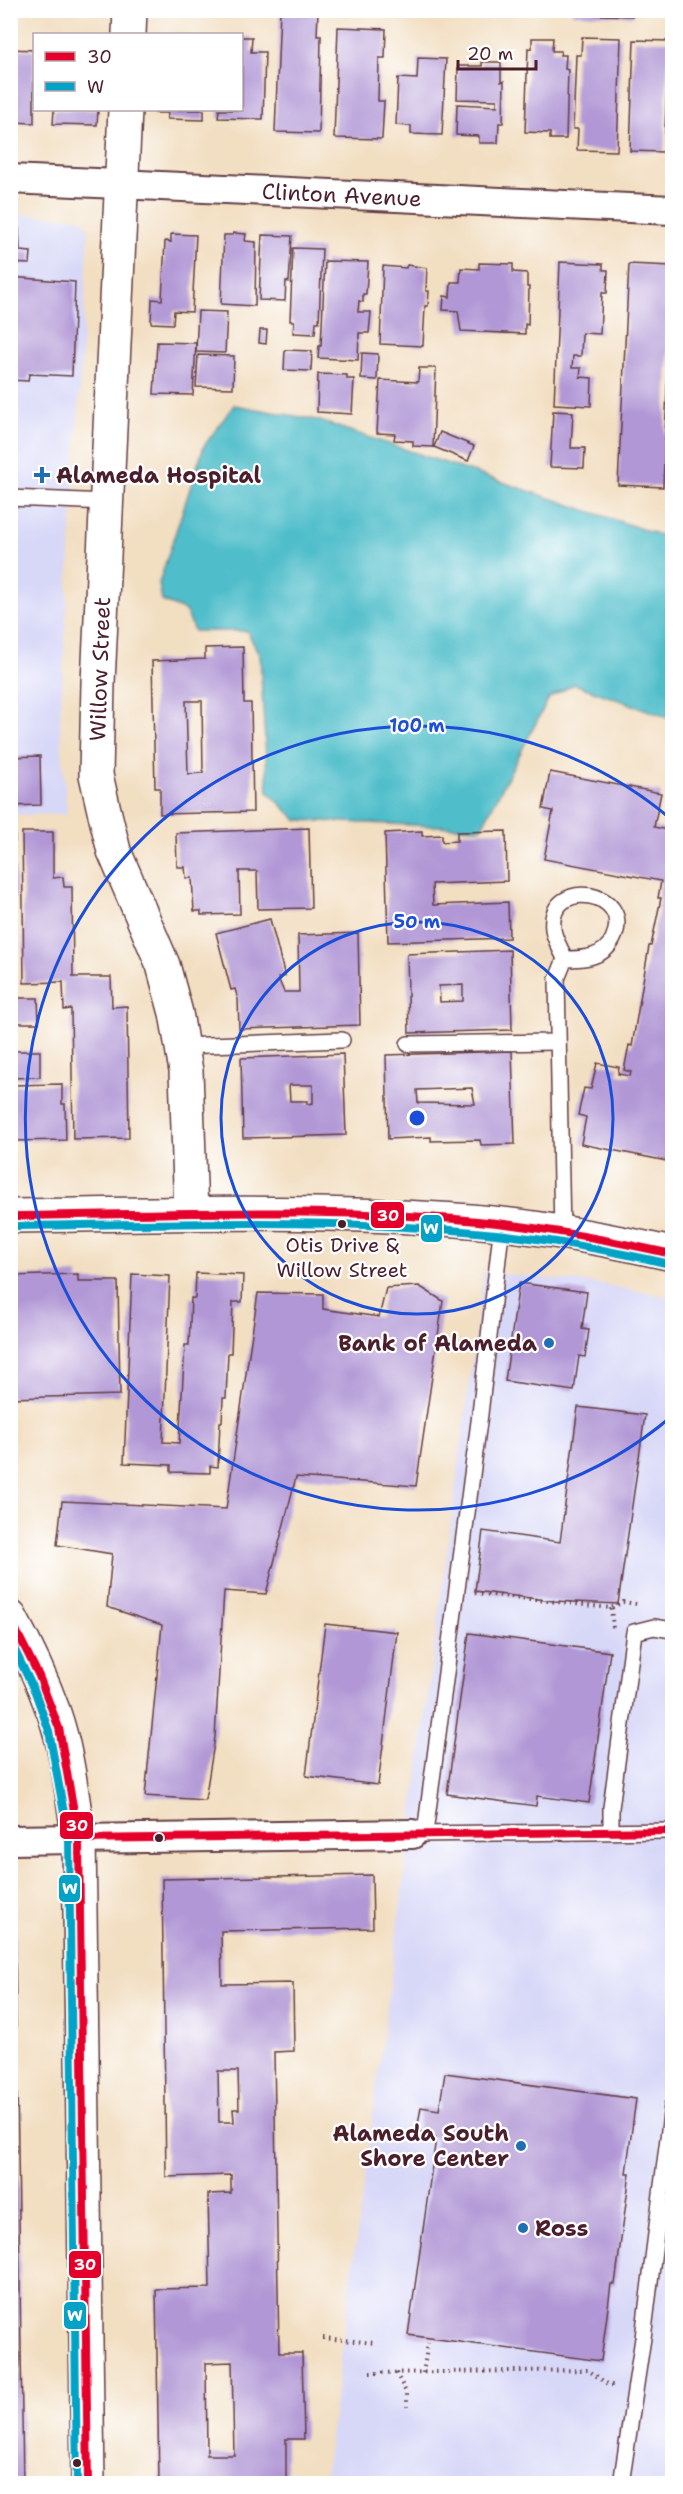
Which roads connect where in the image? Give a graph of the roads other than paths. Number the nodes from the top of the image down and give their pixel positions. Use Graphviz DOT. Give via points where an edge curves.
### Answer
graph roads {
  1 [pos="130,10"];
  2 [pos="129,33"];
  3 [pos="125,111"];
  4 [pos="10,179"];
  5 [pos="122,185"];
  6 [pos="672,210"];
  7 [pos="10,498"];
  8 [pos="107,502"];
  9 [pos="565,959"];
  10 [pos="342,1040"];
  11 [pos="558,1042"];
  12 [pos="408,1044"];
  13 [pos="181,1046"];
  14 [pos="191,1214"];
  15 [pos="10,1216"];
  16 [pos="502,1224"];
  17 [pos="562,1233"];
  18 [pos="672,1254"];
  19 [pos="10,1617"];
  20 [pos="672,1630"];
  21 [pos="610,1831"];
  22 [pos="672,1831"];
  23 [pos="418,1834"];
  24 [pos="79,1839"];
  25 [pos="10,1840"];
  26 [pos="672,2106"];
  27 [pos="87,2484"];
  28 [pos="621,2484"];
  1 -- 2 [label="street"];
  3 -- 5 [label="street, Willow Street"];
  4 -- 5 [label="street, Clinton Avenue"];
  5 -- 6 [label="street, Clinton Avenue"];
  5 -- 8 [label="street, Willow Street"];
  7 -- 8 [label="lane"];
  8 -- 13 [label="street, Willow Street" via="96,775 114,851 163,965"];
  9 -- 9 [label="lane" via="592,957 611,944 615,916 602,899 576,895 559,907 553,928"];
  9 -- 11 [label="lane" via="557,979"];
  10 -- 13 [label="lane"];
  11 -- 12 [label="lane"];
  11 -- 17 [label="lane"];
  13 -- 14 [label="street, Willow Street" via="186,1071"];
  14 -- 15 [label="street"];
  14 -- 16 [label="street" via="386,1216"];
  16 -- 17 [label="street"];
  16 -- 23 [label="lane" via="457,1592"];
  17 -- 18 [label="street"];
  19 -- 24 [label="street" via="32,1658 54,1715"];
  20 -- 21 [label="lane" via="654,1627 634,1632"];
  21 -- 22 [label="lane"];
  21 -- 23 [label="lane"];
  23 -- 24 [label="street"];
  24 -- 25 [label="street"];
  24 -- 27 [label="street"];
  26 -- 28 [label="lane"];
}
